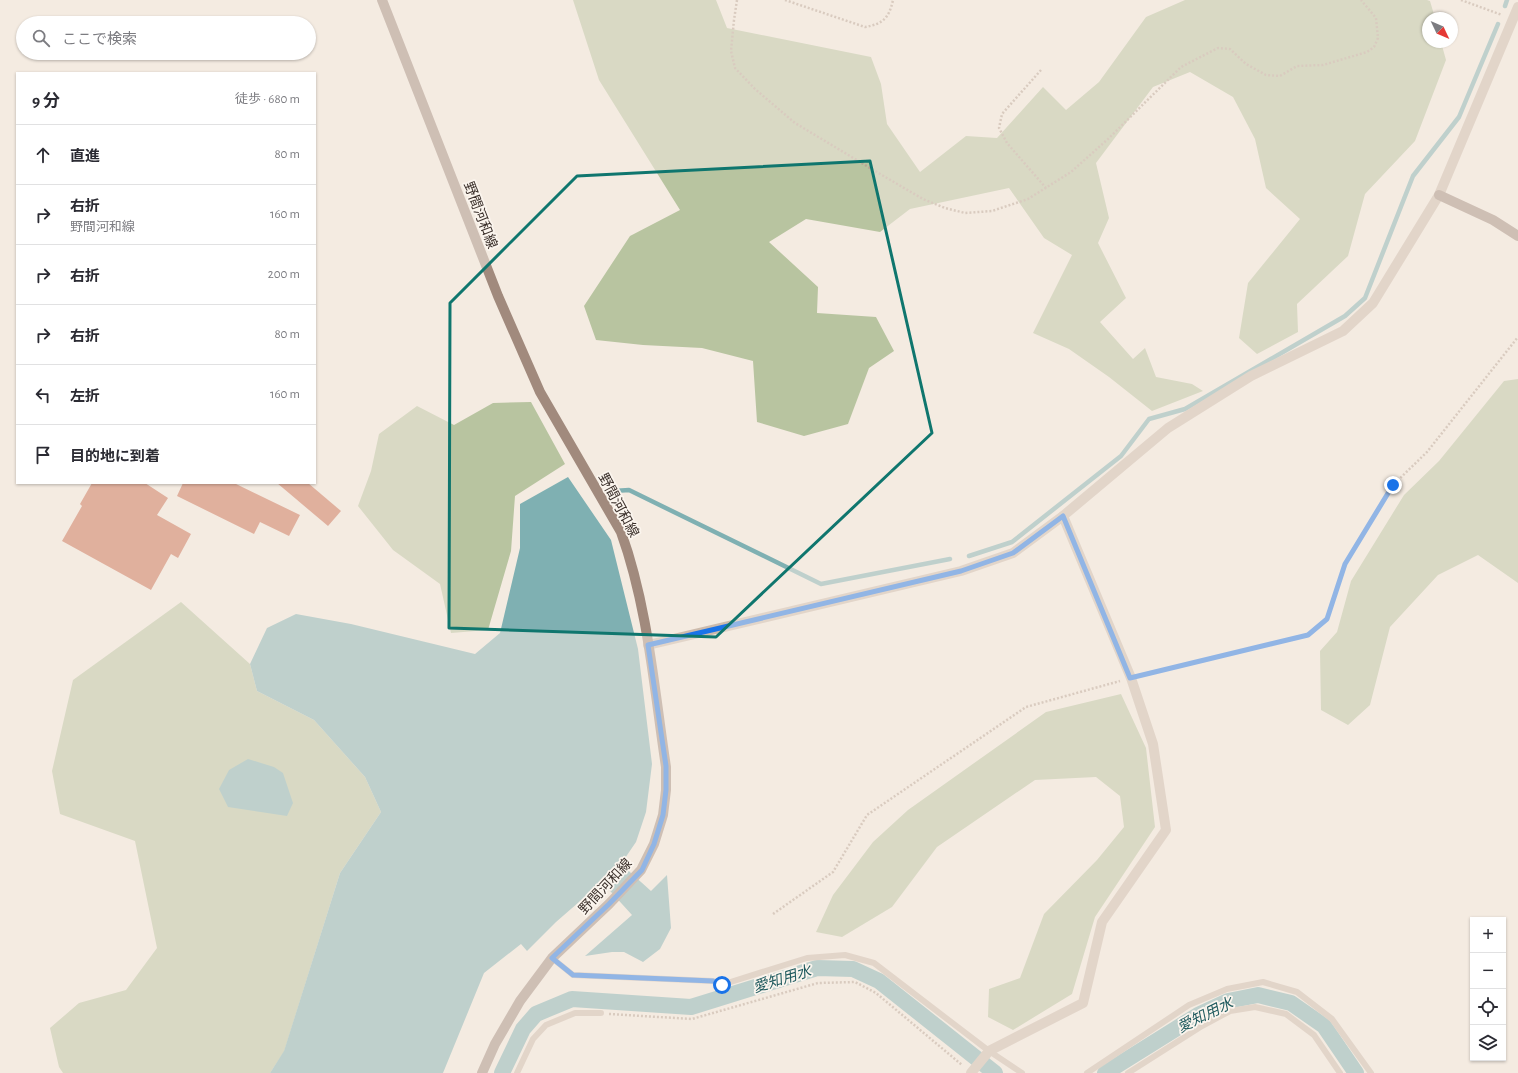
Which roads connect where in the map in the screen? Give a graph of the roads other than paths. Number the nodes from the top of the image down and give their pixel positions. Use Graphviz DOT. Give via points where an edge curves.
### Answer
graph roads {
  1 [pos="382,0"];
  2 [pos="1518,8"];
  3 [pos="1439,195"];
  4 [pos="1518,236"];
  5 [pos="1063,516"];
  6 [pos="648,645"];
  7 [pos="552,958"];
  8 [pos="601,1013"];
  9 [pos="989,1051"];
  10 [pos="482,1073"];
  11 [pos="517,1073"];
  12 [pos="972,1073"];
  13 [pos="1022,1073"];
  14 [pos="1087,1073"];
  15 [pos="1128,1073"];
  16 [pos="1340,1073"];
  17 [pos="1370,1073"];
  1 -- 6 [label="main road, 野間河和線" via="498,296 540,392 621,532 641,604"];
  2 -- 3 [label="street"];
  3 -- 4 [label="main road" via="1493,220"];
  3 -- 5 [label="street" via="1373,303 1343,331 1251,376 1168,428"];
  5 -- 6 [label="street" via="1013,553 961,571"];
  5 -- 9 [label="street" via="1130,678 1153,744 1166,830 1102,922 1083,1003"];
  6 -- 7 [label="main road, 野間河和線" via="666,766 663,815 642,870"];
  7 -- 9 [label="lane" via="573,975 713,981 722,985 807,958 845,955 874,963"];
  7 -- 10 [label="main road, 野間河和線" via="520,1001 495,1044"];
  8 -- 11 [label="lane" via="575,1013 546,1025 533,1039"];
  9 -- 12 [label="street"];
  9 -- 13 [label="lane"];
  14 -- 17 [label="lane" via="1190,1005 1227,989 1263,982 1297,992 1332,1019"];
  15 -- 16 [label="lane" via="1230,1011 1255,1007 1286,1014 1314,1035"];
}
